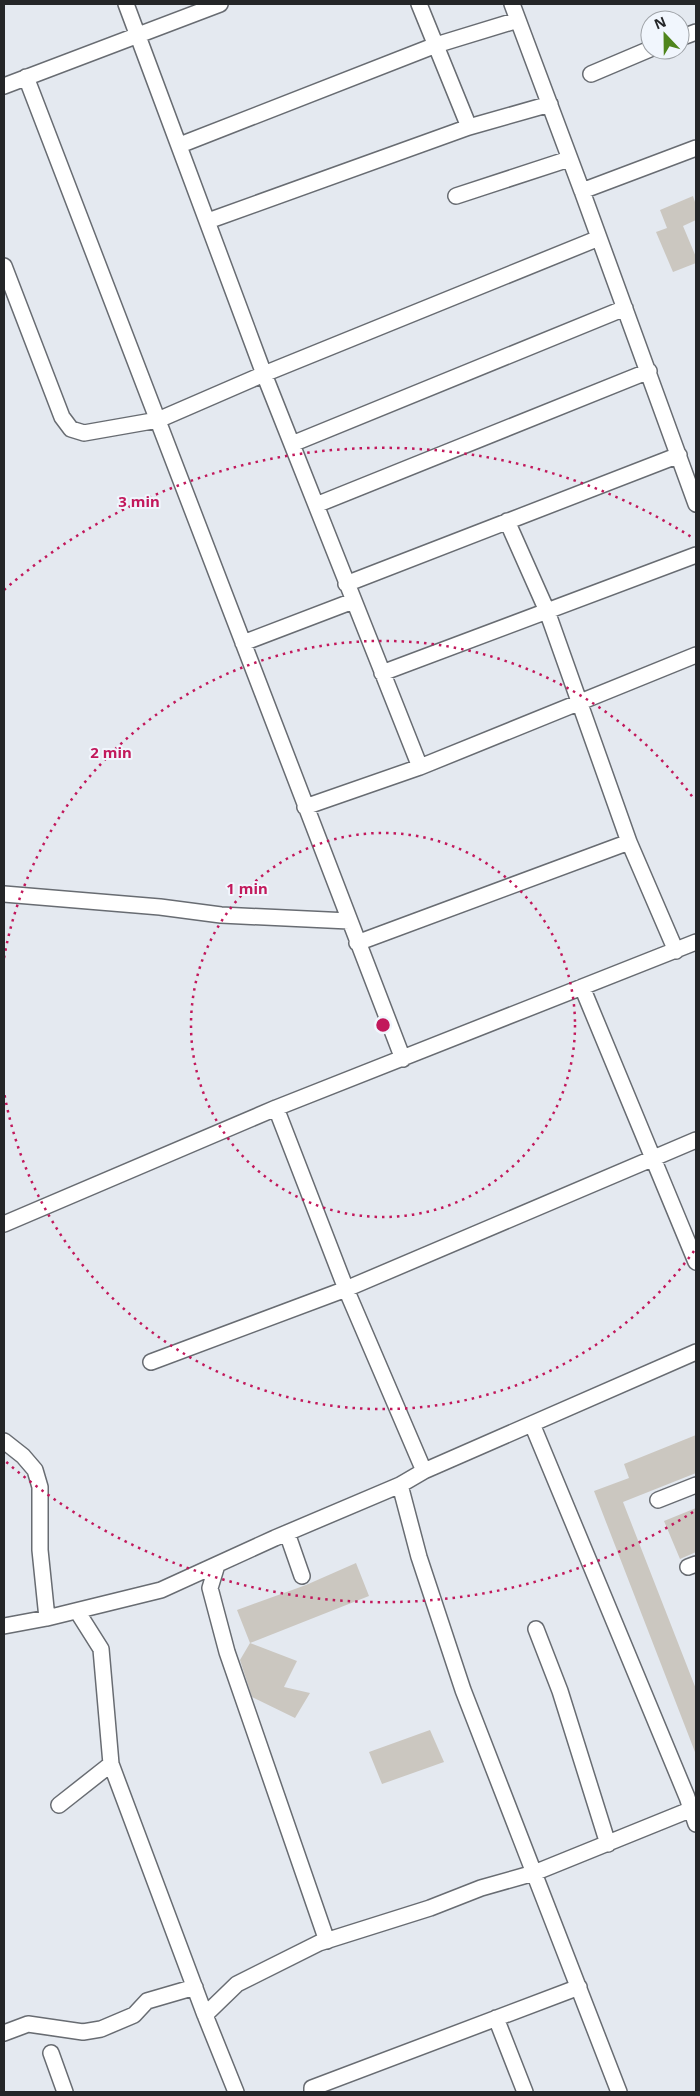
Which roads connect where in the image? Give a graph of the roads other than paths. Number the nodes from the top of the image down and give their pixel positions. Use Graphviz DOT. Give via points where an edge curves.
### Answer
graph roads {
  1 [pos="126,4"];
  2 [pos="220,4"];
  3 [pos="419,4"];
  4 [pos="512,4"];
  5 [pos="518,20"];
  6 [pos="138,33"];
  7 [pos="436,45"];
  8 [pos="640,53"];
  9 [pos="591,74"];
  10 [pos="26,77"];
  11 [pos="4,86"];
  12 [pos="550,104"];
  13 [pos="469,127"];
  14 [pos="180,145"];
  15 [pos="696,148"];
  16 [pos="569,159"];
  17 [pos="582,191"];
  18 [pos="456,196"];
  19 [pos="208,221"];
  20 [pos="599,238"];
  21 [pos="4,266"];
  22 [pos="625,308"];
  23 [pos="649,371"];
  24 [pos="264,374"];
  25 [pos="158,420"];
  26 [pos="292,444"];
  27 [pos="679,455"];
  28 [pos="695,495"];
  29 [pos="316,505"];
  30 [pos="508,521"];
  31 [pos="696,555"];
  32 [pos="346,584"];
  33 [pos="353,601"];
  34 [pos="547,611"];
  35 [pos="243,643"];
  36 [pos="696,655"];
  37 [pos="382,673"];
  38 [pos="579,702"];
  39 [pos="420,767"];
  40 [pos="305,806"];
  41 [pos="629,842"];
  42 [pos="4,894"];
  43 [pos="349,921"];
  44 [pos="696,942"];
  45 [pos="358,943"];
  46 [pos="676,950"];
  47 [pos="582,987"];
  48 [pos="402,1059"];
  49 [pos="276,1108"];
  50 [pos="696,1140"];
  51 [pos="653,1159"];
  52 [pos="4,1224"];
  53 [pos="696,1262"];
  54 [pos="346,1288"];
  55 [pos="696,1352"];
  56 [pos="150,1362"];
  57 [pos="532,1424"];
  58 [pos="4,1441"];
  59 [pos="424,1471"];
  60 [pos="696,1484"];
  61 [pos="400,1485"];
  62 [pos="658,1500"];
  63 [pos="287,1533"];
  64 [pos="217,1565"];
  65 [pos="302,1576"];
  66 [pos="77,1611"];
  67 [pos="47,1618"];
  68 [pos="4,1626"];
  69 [pos="536,1629"];
  70 [pos="111,1764"];
  71 [pos="59,1804"];
  72 [pos="692,1809"];
  73 [pos="696,1824"];
  74 [pos="608,1844"];
  75 [pos="534,1872"];
  76 [pos="328,1941"];
  77 [pos="195,1987"];
  78 [pos="579,1987"];
  79 [pos="205,2015"];
  80 [pos="496,2018"];
  81 [pos="4,2033"];
  82 [pos="51,2053"];
  83 [pos="65,2092"];
  84 [pos="236,2092"];
  85 [pos="312,2092"];
  86 [pos="524,2092"];
  87 [pos="619,2092"];
  1 -- 6 [label="street"];
  2 -- 6 [label="street"];
  3 -- 7 [label="street"];
  4 -- 5 [label="street"];
  5 -- 7 [label="street"];
  5 -- 12 [label="street"];
  6 -- 10 [label="street"];
  6 -- 14 [label="street"];
  7 -- 13 [label="street"];
  7 -- 14 [label="street"];
  8 -- 9 [label="street"];
  10 -- 11 [label="street"];
  10 -- 25 [label="street"];
  12 -- 13 [label="street"];
  12 -- 16 [label="street"];
  13 -- 19 [label="street"];
  14 -- 19 [label="street"];
  15 -- 17 [label="street"];
  16 -- 17 [label="street"];
  16 -- 18 [label="street"];
  17 -- 20 [label="street"];
  19 -- 24 [label="street"];
  20 -- 22 [label="street"];
  20 -- 24 [label="street"];
  21 -- 25 [label="street" via="62,417 71,429 84,433"];
  22 -- 23 [label="street"];
  22 -- 26 [label="street"];
  23 -- 27 [label="street"];
  23 -- 29 [label="street"];
  24 -- 25 [label="street"];
  24 -- 26 [label="street"];
  25 -- 35 [label="street"];
  26 -- 29 [label="street"];
  27 -- 28 [label="street"];
  27 -- 30 [label="street"];
  29 -- 32 [label="street"];
  30 -- 32 [label="street"];
  30 -- 34 [label="street"];
  31 -- 34 [label="street"];
  32 -- 33 [label="street"];
  33 -- 35 [label="street"];
  33 -- 37 [label="street"];
  34 -- 37 [label="street"];
  34 -- 38 [label="street"];
  35 -- 40 [label="street"];
  36 -- 38 [label="street"];
  37 -- 39 [label="street"];
  38 -- 39 [label="street"];
  38 -- 41 [label="street"];
  39 -- 40 [label="street"];
  40 -- 43 [label="street"];
  41 -- 45 [label="street"];
  41 -- 46 [label="street"];
  42 -- 43 [label="street" via="220,915"];
  43 -- 45 [label="street"];
  44 -- 46 [label="street"];
  45 -- 48 [label="street"];
  46 -- 47 [label="street"];
  47 -- 48 [label="street"];
  47 -- 51 [label="street"];
  48 -- 49 [label="street"];
  49 -- 52 [label="street"];
  49 -- 54 [label="street"];
  50 -- 51 [label="street"];
  51 -- 53 [label="street"];
  51 -- 54 [label="street"];
  54 -- 56 [label="street"];
  54 -- 59 [label="street"];
  55 -- 57 [label="street"];
  57 -- 59 [label="street"];
  57 -- 72 [label="street"];
  58 -- 67 [label="street" via="36,1470 40,1487 40,1550"];
  59 -- 61 [label="street"];
  60 -- 62 [label="street"];
  61 -- 63 [label="street"];
  61 -- 75 [label="street" via="418,1557 463,1690"];
  63 -- 64 [label="street"];
  63 -- 65 [label="street"];
  64 -- 66 [label="street" via="161,1590"];
  64 -- 76 [label="street" via="210,1588 226,1652"];
  66 -- 67 [label="street"];
  66 -- 70 [label="street" via="101,1649"];
  67 -- 68 [label="street"];
  69 -- 74 [label="street" via="560,1692"];
  70 -- 71 [label="street"];
  70 -- 77 [label="street"];
  72 -- 73 [label="street"];
  72 -- 74 [label="street"];
  74 -- 75 [label="street"];
  75 -- 76 [label="street"];
  75 -- 78 [label="street"];
  76 -- 79 [label="street" via="237,1984"];
  77 -- 79 [label="street"];
  77 -- 81 [label="street" via="147,2001 134,2015 102,2029 83,2032 28,2024"];
  78 -- 80 [label="street"];
  78 -- 87 [label="street"];
  79 -- 84 [label="street"];
  80 -- 85 [label="street" via="312,2088"];
  80 -- 86 [label="street"];
  82 -- 83 [label="street"];
}
